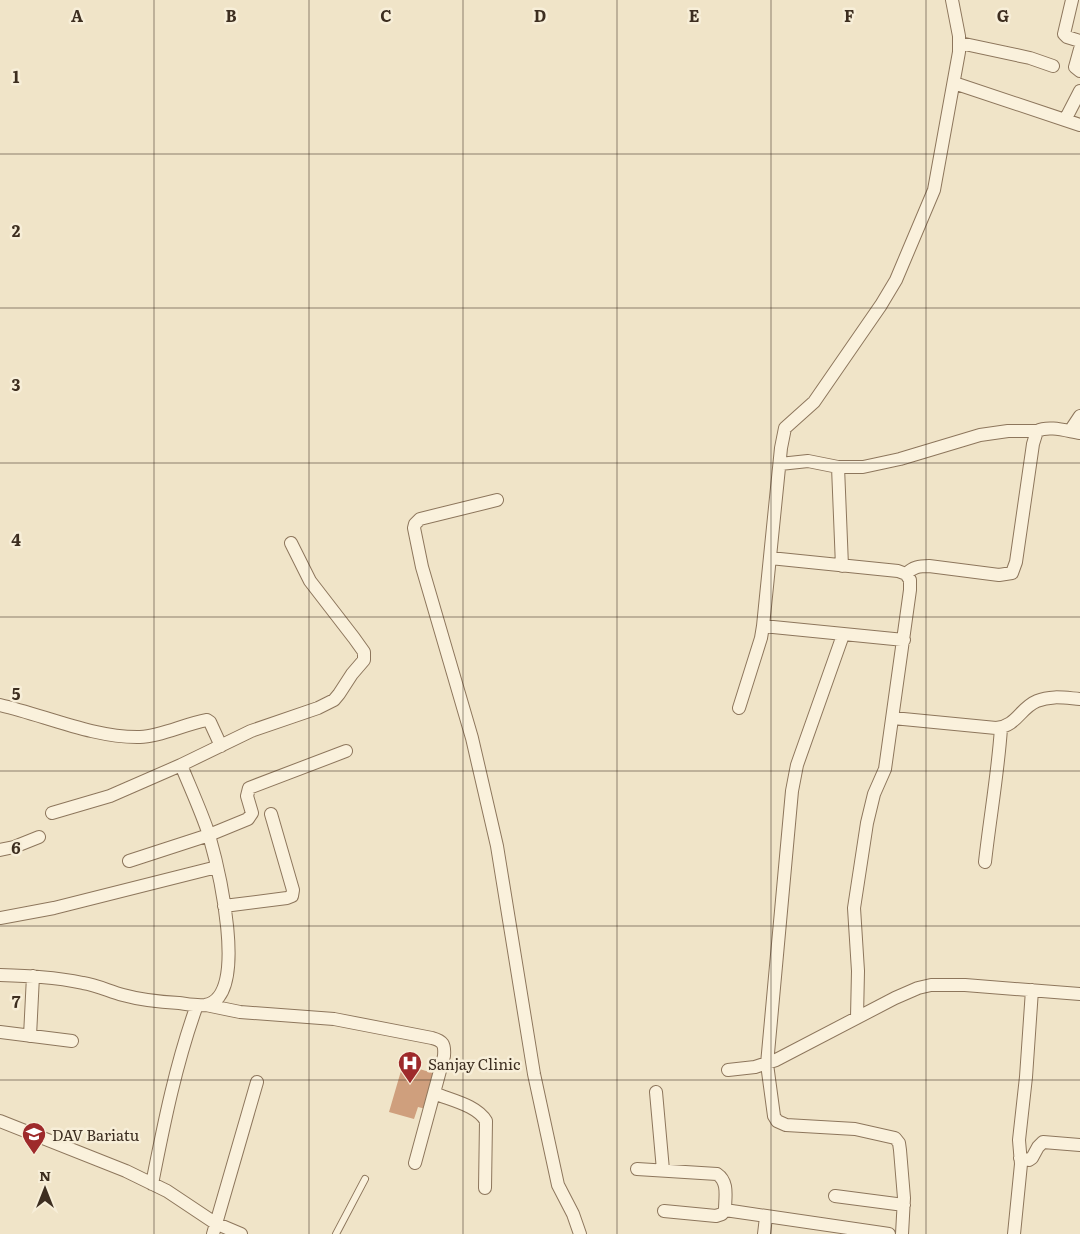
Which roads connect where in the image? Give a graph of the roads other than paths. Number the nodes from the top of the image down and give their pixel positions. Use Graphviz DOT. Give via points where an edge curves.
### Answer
graph roads {
  1 [pos="952,0"];
  2 [pos="1072,0"];
  3 [pos="1080,42"];
  4 [pos="960,43"];
  5 [pos="1080,49"];
  6 [pos="1053,66"];
  7 [pos="1080,71"];
  8 [pos="954,83"];
  9 [pos="1080,91"];
  10 [pos="1065,120"];
  11 [pos="1080,125"];
  12 [pos="1080,416"];
  13 [pos="1037,431"];
  14 [pos="1075,432"];
  15 [pos="780,464"];
  16 [pos="838,467"];
  17 [pos="497,500"];
  18 [pos="291,543"];
  19 [pos="770,558"];
  20 [pos="842,566"];
  21 [pos="906,574"];
  22 [pos="764,626"];
  23 [pos="843,635"];
  24 [pos="904,640"];
  25 [pos="1080,699"];
  26 [pos="0,704"];
  27 [pos="739,708"];
  28 [pos="893,718"];
  29 [pos="1001,728"];
  30 [pos="221,746"];
  31 [pos="346,752"];
  32 [pos="181,765"];
  33 [pos="52,813"];
  34 [pos="271,814"];
  35 [pos="209,834"];
  36 [pos="39,838"];
  37 [pos="0,850"];
  38 [pos="129,861"];
  39 [pos="985,862"];
  40 [pos="217,867"];
  41 [pos="224,906"];
  42 [pos="0,918"];
  43 [pos="0,975"];
  44 [pos="33,976"];
  45 [pos="1032,990"];
  46 [pos="1080,994"];
  47 [pos="201,1005"];
  48 [pos="856,1017"];
  49 [pos="0,1032"];
  50 [pos="30,1036"];
  51 [pos="72,1041"];
  52 [pos="767,1064"];
  53 [pos="728,1070"];
  54 [pos="256,1082"];
  55 [pos="656,1092"];
  56 [pos="434,1093"];
  57 [pos="0,1122"];
  58 [pos="1080,1146"];
  59 [pos="1020,1158"];
  60 [pos="415,1163"];
  61 [pos="637,1169"];
  62 [pos="663,1170"];
  63 [pos="365,1179"];
  64 [pos="152,1184"];
  65 [pos="485,1188"];
  66 [pos="836,1196"];
  67 [pos="904,1205"];
  68 [pos="725,1210"];
  69 [pos="664,1211"];
  70 [pos="766,1217"];
  71 [pos="214,1228"];
  72 [pos="241,1234"];
  73 [pos="336,1234"];
  74 [pos="580,1234"];
  75 [pos="764,1234"];
  76 [pos="889,1234"];
  77 [pos="902,1234"];
  78 [pos="1014,1234"];
  1 -- 4 [label="street"];
  2 -- 3 [label="street" via="1064,34"];
  4 -- 6 [label="street"];
  4 -- 8 [label="street"];
  5 -- 7 [label="street" via="1075,67"];
  8 -- 10 [label="street"];
  8 -- 15 [label="street" via="934,190 896,280 814,402 785,428"];
  9 -- 10 [label="street"];
  10 -- 11 [label="street"];
  12 -- 14 [label="street"];
  13 -- 14 [label="street"];
  13 -- 16 [label="street" via="993,433 875,465"];
  13 -- 21 [label="street" via="1012,573 999,575 918,566"];
  15 -- 16 [label="street" via="808,461"];
  15 -- 19 [label="street"];
  16 -- 20 [label="street"];
  17 -- 74 [label="street" via="420,519 414,528 472,738 497,846 534,1074 558,1185"];
  18 -- 30 [label="street" via="310,581 364,652 364,660 334,700 250,731"];
  19 -- 20 [label="street"];
  19 -- 22 [label="street"];
  20 -- 21 [label="street"];
  21 -- 24 [label="street" via="910,590"];
  22 -- 23 [label="street"];
  22 -- 27 [label="street"];
  23 -- 24 [label="street"];
  23 -- 52 [label="street" via="800,758 792,791"];
  24 -- 28 [label="street"];
  25 -- 29 [label="street" via="1050,697 1037,701"];
  26 -- 30 [label="street" via="61,723 126,736 151,736 207,720"];
  28 -- 29 [label="street"];
  28 -- 48 [label="street" via="885,769 874,794 868,823 854,908 858,970"];
  29 -- 39 [label="street"];
  30 -- 32 [label="street"];
  31 -- 35 [label="street" via="249,788 247,796 252,813 248,819"];
  32 -- 33 [label="street" via="110,796"];
  32 -- 35 [label="street"];
  34 -- 41 [label="street" via="292,896"];
  35 -- 38 [label="street"];
  35 -- 40 [label="street"];
  36 -- 37 [label="street"];
  40 -- 41 [label="street"];
  40 -- 42 [label="street" via="54,908"];
  41 -- 47 [label="street" via="229,967 216,1000"];
  43 -- 44 [label="street"];
  44 -- 47 [label="street" via="84,983 145,999"];
  44 -- 50 [label="street"];
  45 -- 46 [label="street"];
  45 -- 48 [label="street" via="931,985 907,992"];
  45 -- 59 [label="street"];
  47 -- 56 [label="street" via="240,1012 334,1020 438,1040 444,1043 445,1050"];
  47 -- 64 [label="street" via="179,1061"];
  48 -- 52 [label="street"];
  49 -- 50 [label="street"];
  50 -- 51 [label="street"];
  52 -- 53 [label="street"];
  52 -- 67 [label="street" via="774,1116 781,1123 855,1129 895,1138 900,1150"];
  54 -- 71 [label="street"];
  55 -- 62 [label="street"];
  56 -- 60 [label="street"];
  56 -- 65 [label="street" via="473,1109 486,1121"];
  57 -- 64 [label="street"];
  58 -- 59 [label="street" via="1044,1142 1029,1160"];
  59 -- 78 [label="street"];
  61 -- 62 [label="street"];
  62 -- 68 [label="street" via="717,1174 726,1186"];
  63 -- 73 [label="lane"];
  64 -- 71 [label="street" via="167,1191"];
  66 -- 67 [label="street"];
  67 -- 77 [label="street"];
  68 -- 69 [label="street" via="716,1216"];
  68 -- 70 [label="street"];
  70 -- 75 [label="street"];
  70 -- 76 [label="street"];
  71 -- 72 [label="street"];
}
